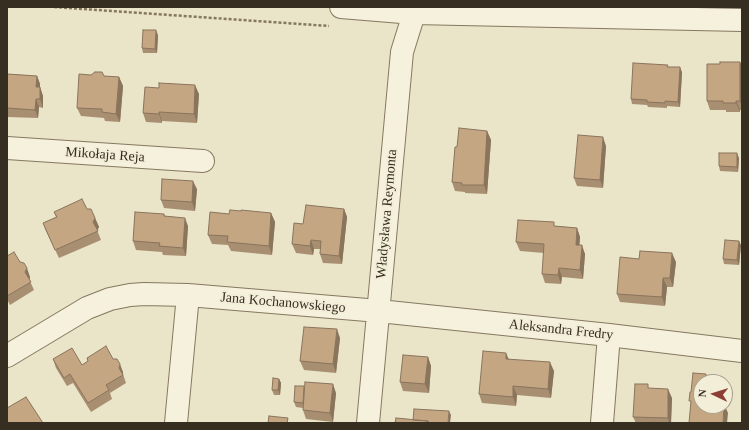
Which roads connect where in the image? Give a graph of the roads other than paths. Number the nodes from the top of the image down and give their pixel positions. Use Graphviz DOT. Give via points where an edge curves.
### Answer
graph roads {
  1 [pos="341,7"];
  2 [pos="415,10"];
  3 [pos="742,20"];
  4 [pos="7,148"];
  5 [pos="203,161"];
  6 [pos="188,295"];
  7 [pos="379,311"];
  8 [pos="609,335"];
  9 [pos="742,351"];
  10 [pos="7,356"];
  11 [pos="176,423"];
  12 [pos="368,423"];
  13 [pos="602,423"];
  1 -- 2 [label="street"];
  2 -- 3 [label="street"];
  2 -- 7 [label="street, Władysława Reymonta" via="402,52"];
  4 -- 5 [label="street, Mikołaja Reja"];
  6 -- 7 [label="street, Jana Kochanowskiego"];
  6 -- 10 [label="street, Jana Kochanowskiego" via="144,294 110,299 88,308"];
  6 -- 11 [label="street"];
  7 -- 8 [label="street, Aleksandra Fredry"];
  7 -- 12 [label="street, Władysława Reymonta"];
  8 -- 9 [label="street, Aleksandra Fredry"];
  8 -- 13 [label="street"];
}
